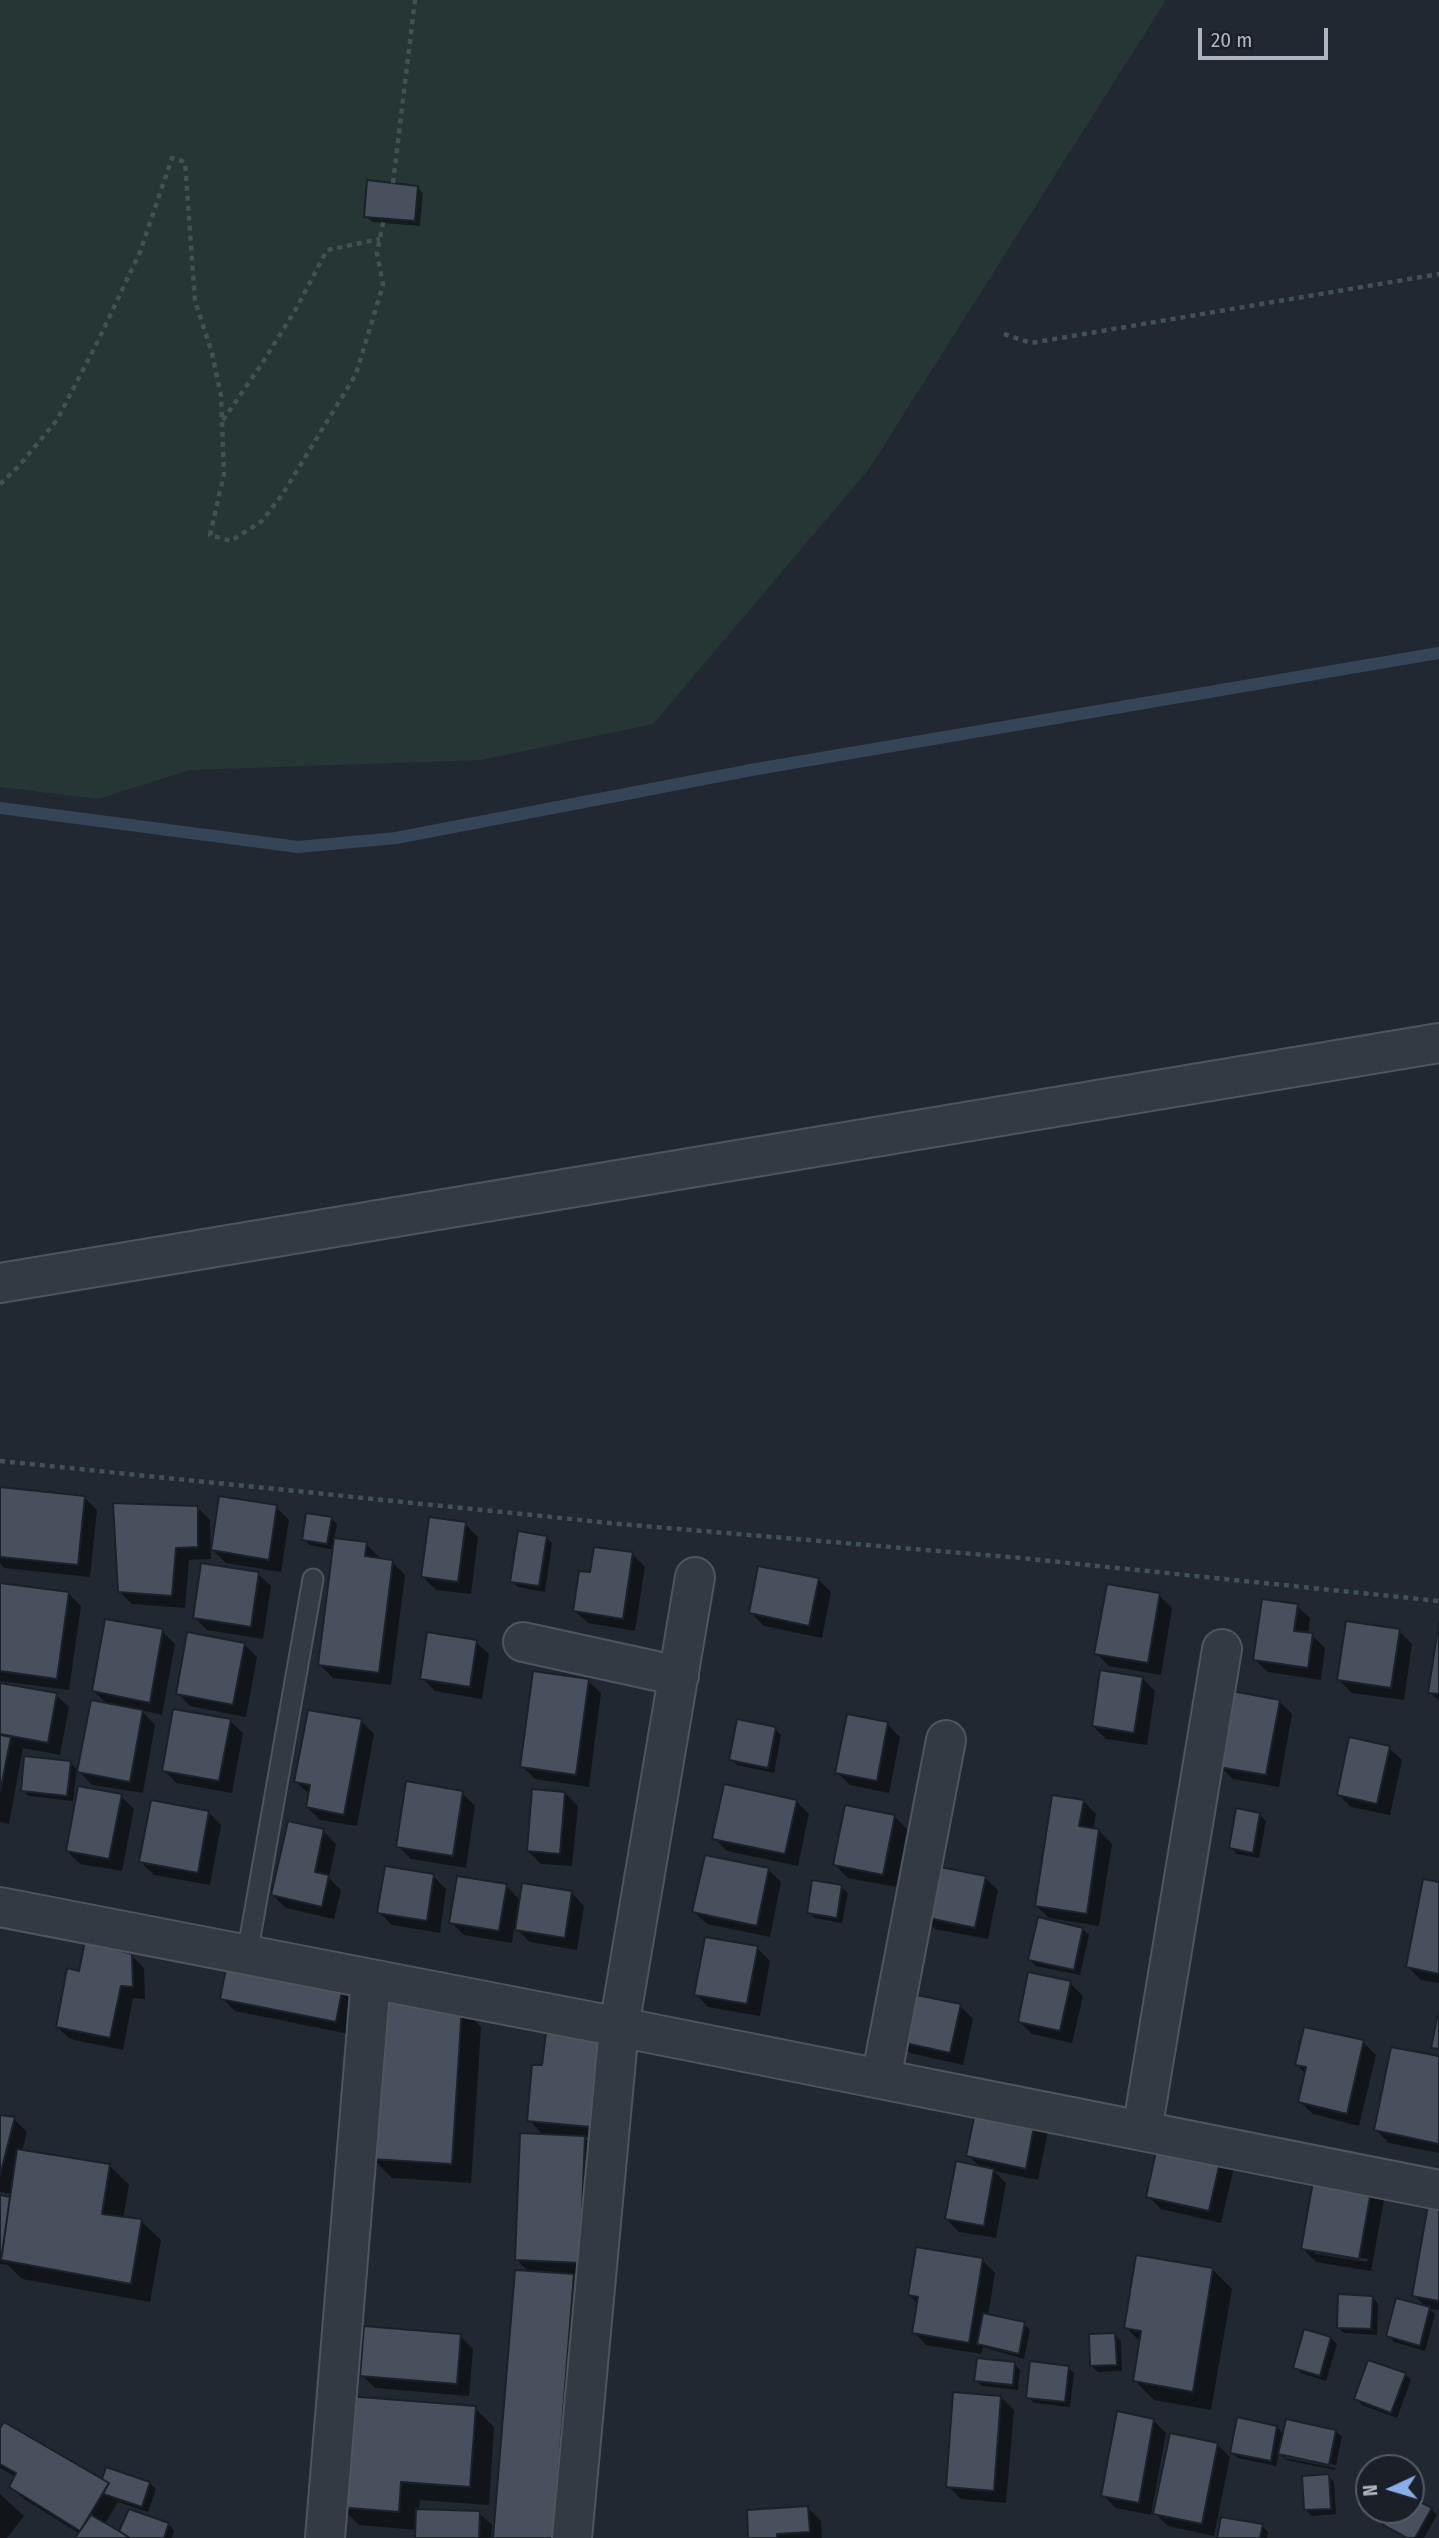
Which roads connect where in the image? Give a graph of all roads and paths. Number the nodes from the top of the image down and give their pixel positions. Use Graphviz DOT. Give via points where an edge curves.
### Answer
graph roads {
  1 [pos="415,0"];
  2 [pos="393,183"];
  3 [pos="384,218"];
  4 [pos="380,239"];
  5 [pos="1439,274"];
  6 [pos="1004,334"];
  7 [pos="223,421"];
  8 [pos="0,484"];
  9 [pos="1439,1043"];
  10 [pos="0,1283"];
  11 [pos="0,1461"];
  12 [pos="695,1577"];
  13 [pos="313,1579"];
  14 [pos="1439,1601"];
  15 [pos="523,1642"];
  16 [pos="1222,1649"];
  17 [pos="679,1676"];
  18 [pos="946,1740"];
  19 [pos="0,1906"];
  20 [pos="247,1955"];
  21 [pos="371,1979"];
  22 [pos="619,2026"];
  23 [pos="881,2079"];
  24 [pos="1142,2131"];
  25 [pos="1439,2190"];
  26 [pos="325,2538"];
  27 [pos="572,2538"];
  1 -- 2 [label="path"];
  3 -- 4 [label="path"];
  4 -- 7 [label="path" via="327,250 282,331"];
  4 -- 7 [label="path" via="377,253 383,285 356,374 282,495 261,522 231,541 210,535 224,474"];
  5 -- 6 [label="path" via="1031,343"];
  7 -- 8 [label="path" via="212,353 195,301 186,162 172,158 140,252 57,420"];
  9 -- 10 [label="street"];
  11 -- 14 [label="path"];
  12 -- 17 [label="street"];
  13 -- 20 [label="lane"];
  15 -- 17 [label="street"];
  16 -- 24 [label="street"];
  17 -- 22 [label="street"];
  18 -- 23 [label="street"];
  19 -- 20 [label="street"];
  20 -- 21 [label="street"];
  21 -- 22 [label="street"];
  21 -- 26 [label="street"];
  22 -- 23 [label="street"];
  22 -- 27 [label="street"];
  23 -- 24 [label="street"];
  24 -- 25 [label="street"];
}
